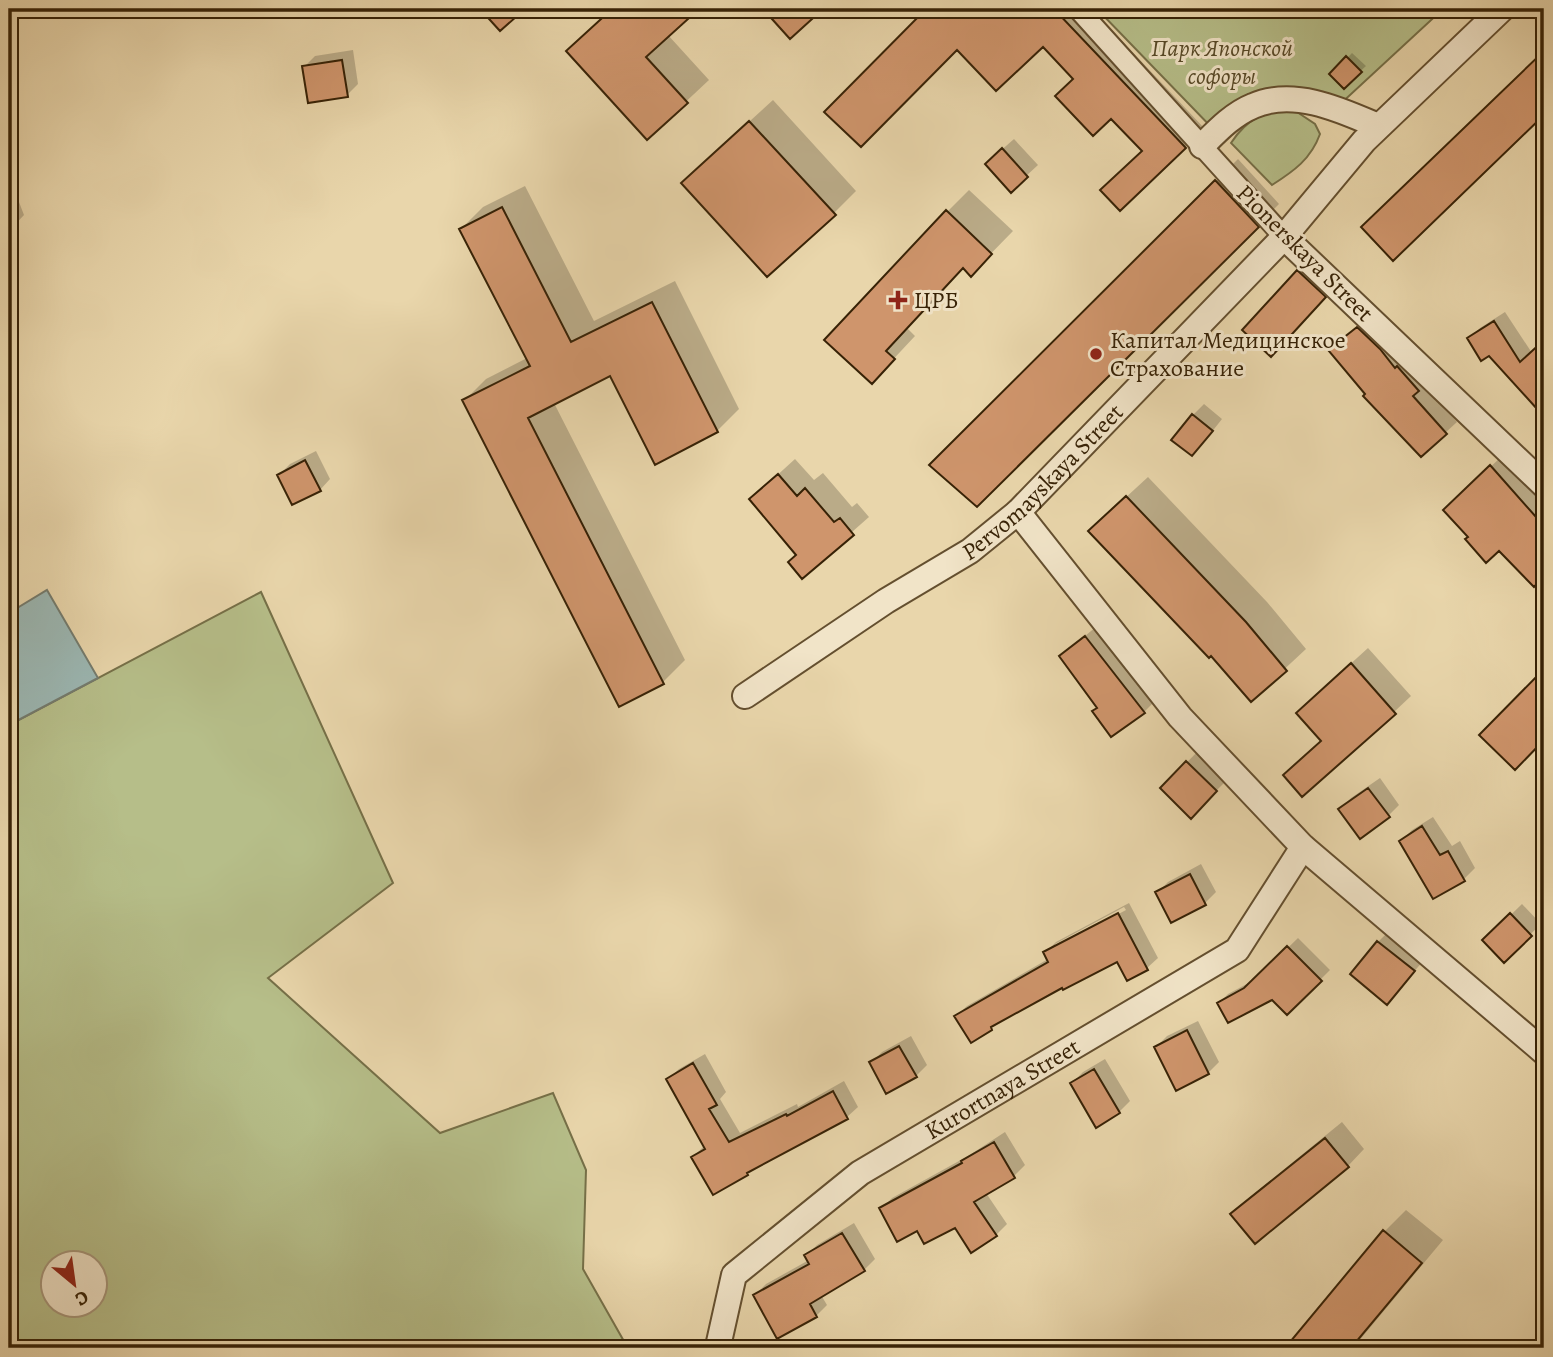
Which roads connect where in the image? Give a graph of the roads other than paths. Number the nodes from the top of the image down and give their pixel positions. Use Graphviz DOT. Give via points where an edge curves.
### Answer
graph roads {
  1 [pos="1078,9"];
  2 [pos="1503,9"];
  3 [pos="1378,126"];
  4 [pos="1202,146"];
  5 [pos="1284,237"];
  6 [pos="1544,485"];
  7 [pos="1018,512"];
  8 [pos="745,696"];
  9 [pos="1303,847"];
  10 [pos="1544,1052"];
  11 [pos="719,1342"];
  1 -- 4 [label="street, Pionerskaya Street"];
  2 -- 3 [label="street, Pervomayskaya Street"];
  3 -- 4 [label="street" via="1336,108 1279,99 1231,118"];
  3 -- 5 [label="street, Pervomayskaya Street"];
  4 -- 5 [label="street, Pionerskaya Street"];
  5 -- 6 [label="street, Pionerskaya Street"];
  5 -- 7 [label="street, Pervomayskaya Street"];
  7 -- 8 [label="street, Pervomayskaya Street" via="970,551"];
  7 -- 9 [label="street" via="1180,717"];
  9 -- 10 [label="street"];
  9 -- 11 [label="street, Kurortnaya Street" via="1237,950 860,1173 734,1276"];
}
